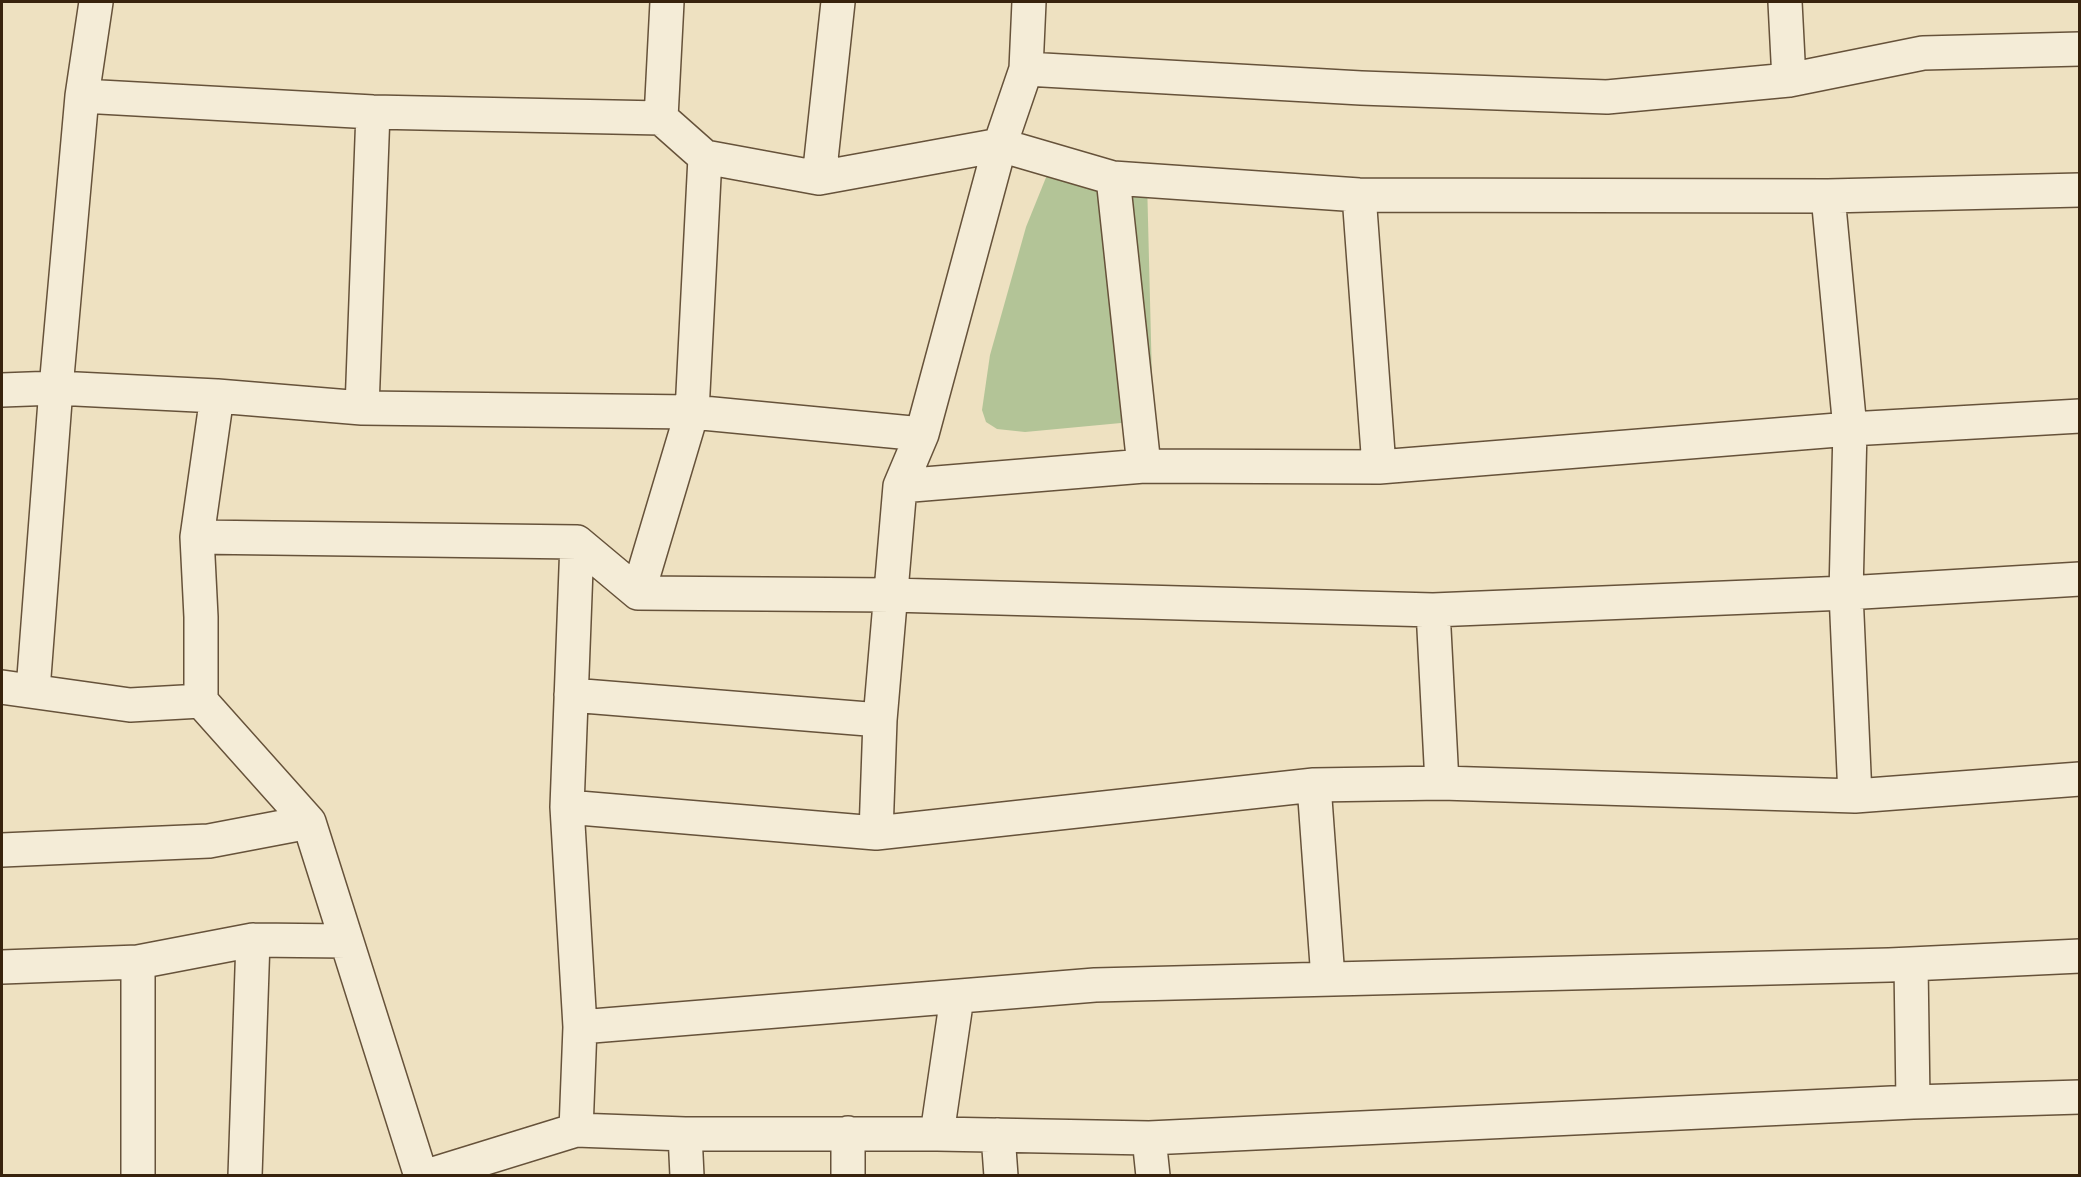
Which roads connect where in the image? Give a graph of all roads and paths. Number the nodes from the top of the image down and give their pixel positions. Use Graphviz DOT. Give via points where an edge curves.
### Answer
graph roads {
  1 [pos="96,2"];
  2 [pos="667,2"];
  3 [pos="838,2"];
  4 [pos="1029,2"];
  5 [pos="1785,2"];
  6 [pos="2079,49"];
  7 [pos="1026,69"];
  8 [pos="1789,80"];
  9 [pos="82,96"];
  10 [pos="373,112"];
  11 [pos="661,118"];
  12 [pos="1000,145"];
  13 [pos="705,157"];
  14 [pos="819,178"];
  15 [pos="1113,178"];
  16 [pos="2079,190"];
  17 [pos="1359,195"];
  18 [pos="1828,196"];
  19 [pos="56,388"];
  20 [pos="2,390"];
  21 [pos="217,396"];
  22 [pos="362,408"];
  23 [pos="692,412"];
  24 [pos="2079,416"];
  25 [pos="1850,429"];
  26 [pos="921,434"];
  27 [pos="1144,466"];
  28 [pos="1379,467"];
  29 [pos="900,486"];
  30 [pos="197,537"];
  31 [pos="577,542"];
  32 [pos="2079,579"];
  33 [pos="638,593"];
  34 [pos="1846,593"];
  35 [pos="891,595"];
  36 [pos="1433,610"];
  37 [pos="17,688"];
  38 [pos="571,695"];
  39 [pos="201,701"];
  40 [pos="879,720"];
  41 [pos="2079,778"];
  42 [pos="1442,783"];
  43 [pos="1314,785"];
  44 [pos="1855,796"];
  45 [pos="567,807"];
  46 [pos="309,822"];
  47 [pos="876,833"];
  48 [pos="2,850"];
  49 [pos="254,940"];
  50 [pos="346,941"];
  51 [pos="2079,956"];
  52 [pos="138,962"];
  53 [pos="1911,964"];
  54 [pos="2,967"];
  55 [pos="1328,980"];
  56 [pos="957,997"];
  57 [pos="580,1027"];
  58 [pos="2079,1097"];
  59 [pos="1913,1102"];
  60 [pos="576,1130"];
  61 [pos="848,1133"];
  62 [pos="685,1134"];
  63 [pos="937,1134"];
  64 [pos="998,1135"];
  65 [pos="1149,1138"];
  66 [pos="138,1176"];
  67 [pos="246,1176"];
  68 [pos="421,1176"];
  69 [pos="427,1176"];
  70 [pos="687,1176"];
  71 [pos="848,1176"];
  72 [pos="1000,1176"];
  73 [pos="1153,1176"];
  1 -- 9 [label="street"];
  2 -- 11 [label="street"];
  3 -- 14 [label="street"];
  4 -- 7 [label="street"];
  5 -- 8 [label="street"];
  6 -- 8 [label="street" via="1923,53"];
  7 -- 8 [label="street" via="1607,97"];
  7 -- 12 [label="street"];
  9 -- 10 [label="street"];
  9 -- 19 [label="street"];
  10 -- 11 [label="street"];
  10 -- 22 [label="street"];
  11 -- 13 [label="street"];
  12 -- 14 [label="street"];
  12 -- 15 [label="street"];
  12 -- 26 [label="street"];
  13 -- 14 [label="street"];
  13 -- 23 [label="street"];
  15 -- 17 [label="street"];
  15 -- 27 [label="street"];
  16 -- 18 [label="street"];
  17 -- 18 [label="street"];
  17 -- 28 [label="street"];
  18 -- 25 [label="street"];
  19 -- 20 [label="street"];
  19 -- 21 [label="street"];
  19 -- 37 [label="street"];
  21 -- 22 [label="street"];
  21 -- 30 [label="street"];
  22 -- 23 [label="street"];
  23 -- 26 [label="street"];
  23 -- 33 [label="street"];
  24 -- 25 [label="street"];
  25 -- 28 [label="street"];
  25 -- 34 [label="street"];
  26 -- 29 [label="street"];
  27 -- 28 [label="street"];
  27 -- 29 [label="street"];
  29 -- 35 [label="street"];
  30 -- 31 [label="street"];
  30 -- 39 [label="street"];
  31 -- 33 [label="street"];
  31 -- 38 [label="street"];
  32 -- 34 [label="street"];
  33 -- 35 [label="street"];
  34 -- 36 [label="street"];
  34 -- 44 [label="street"];
  35 -- 36 [label="street"];
  35 -- 40 [label="street"];
  36 -- 42 [label="street"];
  37 -- 39 [label="street" via="130,705"];
  38 -- 40 [label="street"];
  38 -- 45 [label="street"];
  39 -- 46 [label="street"];
  40 -- 47 [label="street"];
  41 -- 44 [label="street"];
  42 -- 43 [label="street"];
  42 -- 44 [label="street"];
  43 -- 47 [label="street"];
  43 -- 55 [label="street"];
  45 -- 47 [label="street"];
  45 -- 57 [label="street"];
  46 -- 48 [label="street" via="209,841"];
  46 -- 50 [label="street"];
  49 -- 50 [label="street"];
  49 -- 52 [label="street"];
  49 -- 67 [label="street"];
  50 -- 68 [label="street"];
  51 -- 53 [label="street"];
  52 -- 54 [label="street"];
  52 -- 66 [label="street"];
  53 -- 55 [label="street"];
  53 -- 59 [label="street"];
  55 -- 56 [label="street" via="1095,985"];
  56 -- 57 [label="street"];
  56 -- 63 [label="street"];
  57 -- 60 [label="street"];
  58 -- 59 [label="street"];
  59 -- 65 [label="street"];
  60 -- 62 [label="street"];
  60 -- 69 [label="street"];
  61 -- 62 [label="street"];
  61 -- 63 [label="street"];
  61 -- 71 [label="street"];
  62 -- 70 [label="street"];
  63 -- 64 [label="street"];
  64 -- 65 [label="street"];
  64 -- 72 [label="street"];
  65 -- 73 [label="street"];
}
